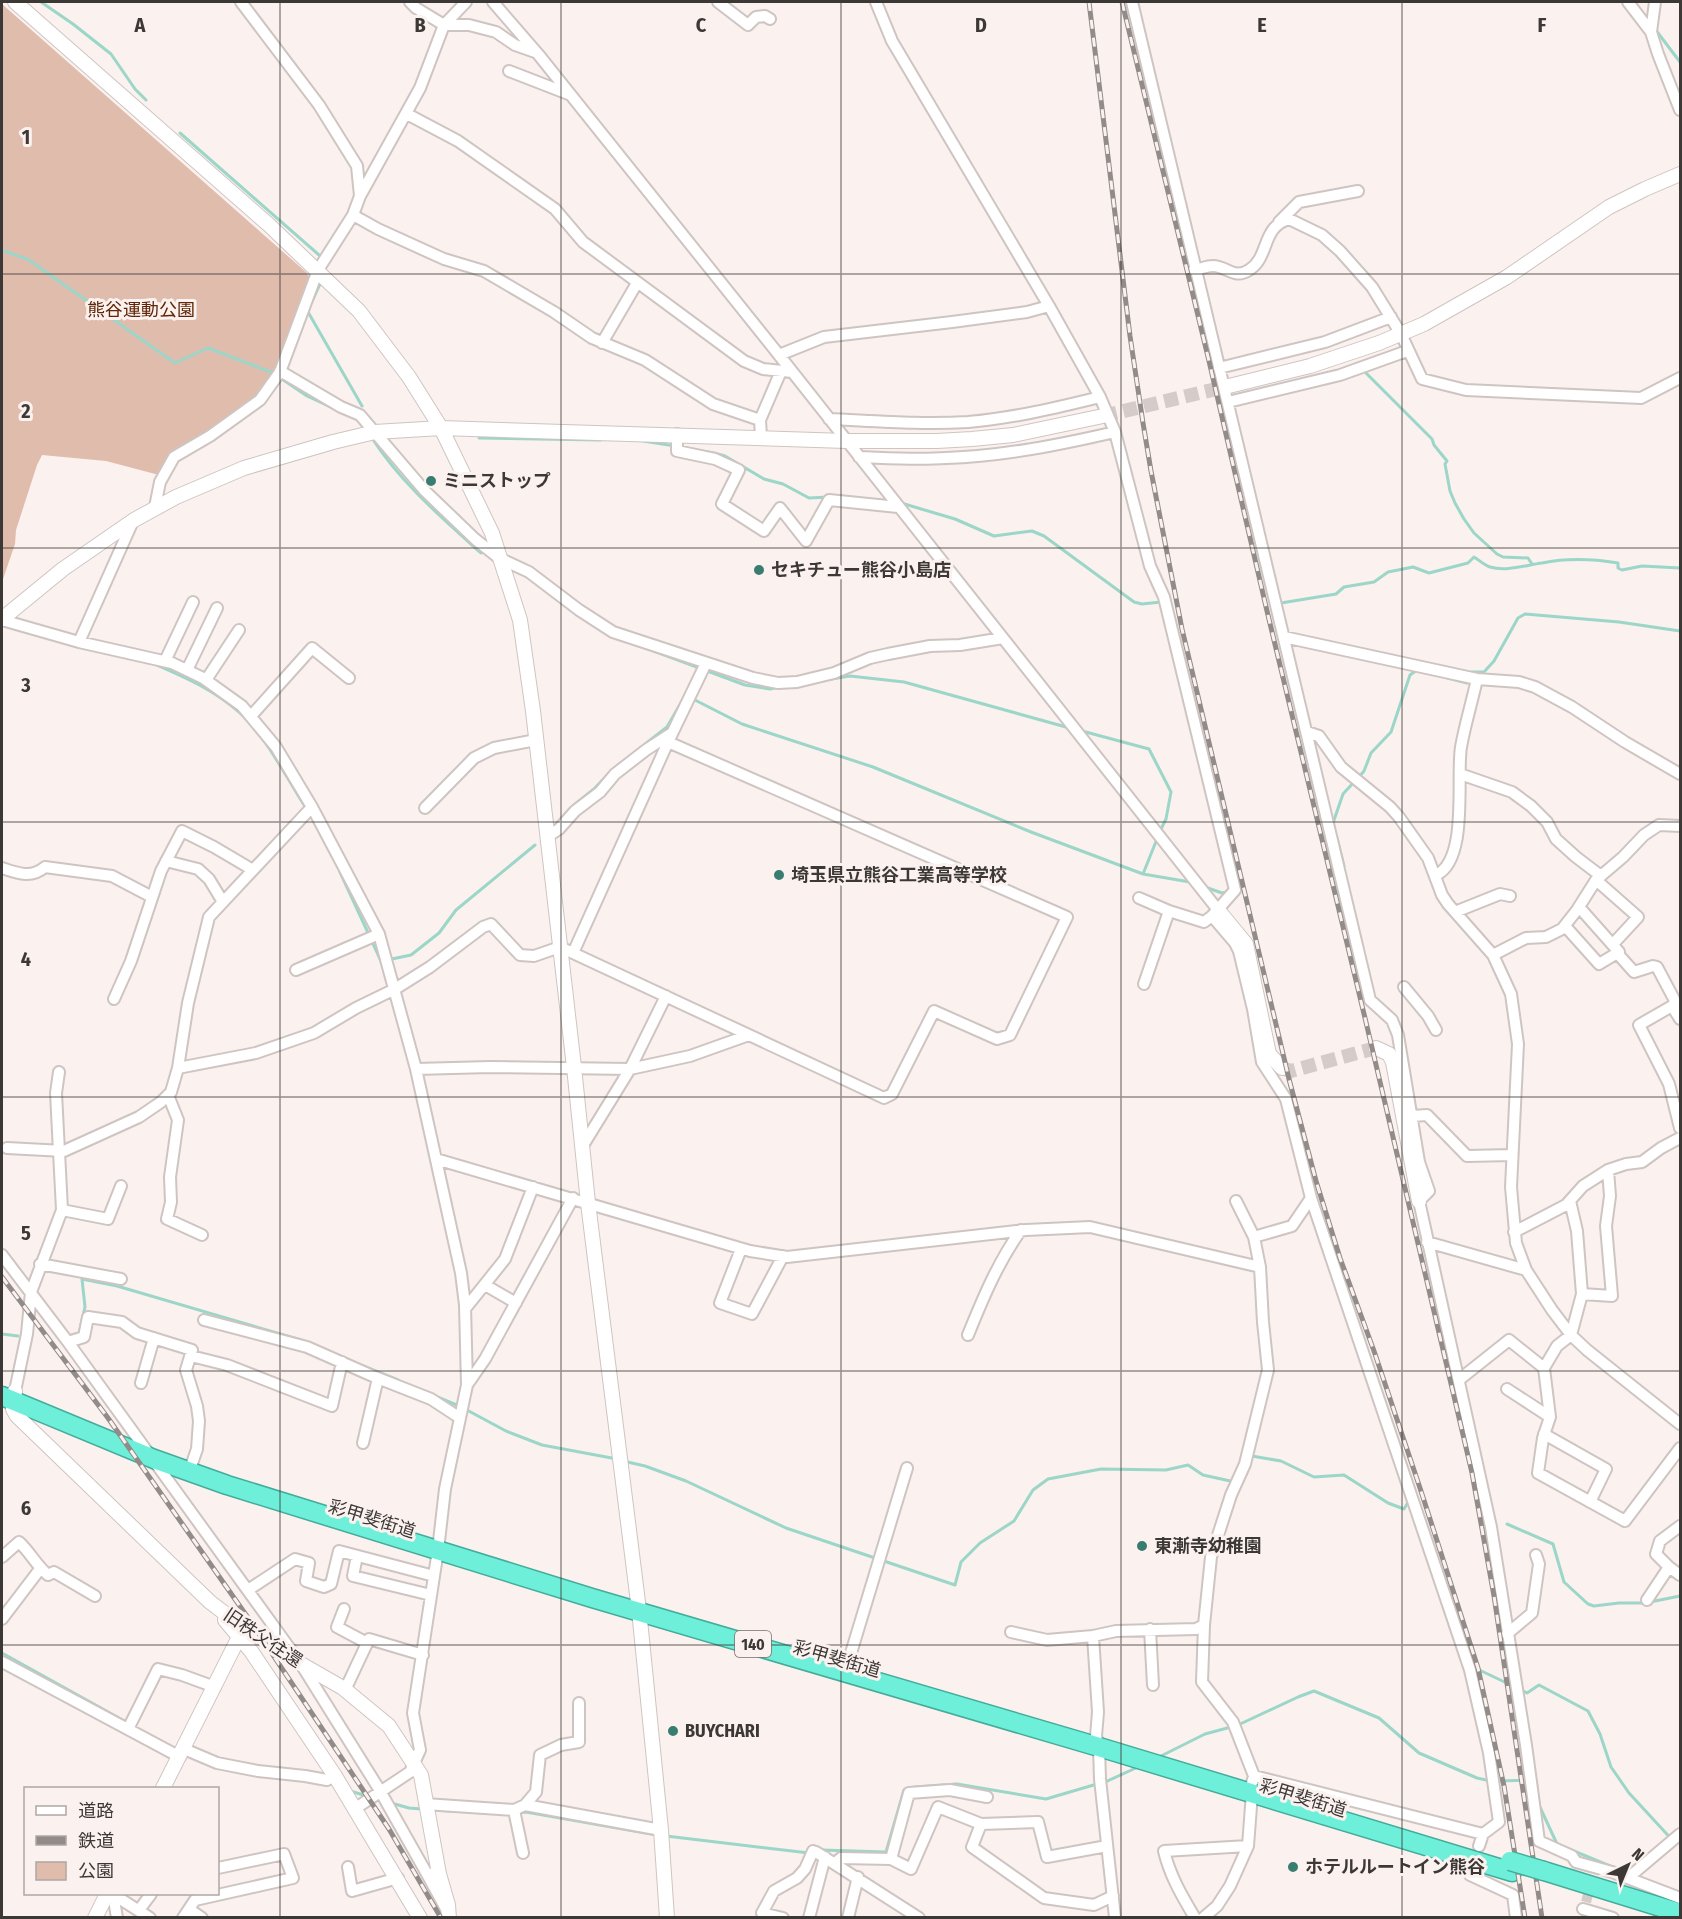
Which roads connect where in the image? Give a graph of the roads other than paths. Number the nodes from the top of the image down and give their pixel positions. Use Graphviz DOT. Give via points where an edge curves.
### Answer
graph roads {
  1 [pos="15,2"];
  2 [pos="241,2"];
  3 [pos="410,2"];
  4 [pos="466,2"];
  5 [pos="493,2"];
  6 [pos="718,2"];
  7 [pos="876,2"];
  8 [pos="1132,2"];
  9 [pos="1628,2"];
  10 [pos="1655,2"];
  11 [pos="770,19"];
  12 [pos="444,25"];
  13 [pos="1651,31"];
  14 [pos="538,54"];
  15 [pos="509,71"];
  16 [pos="572,95"];
  17 [pos="1680,110"];
  18 [pos="407,114"];
  19 [pos="1680,174"];
  20 [pos="1358,191"];
  21 [pos="360,196"];
  22 [pos="353,215"];
  23 [pos="1279,222"];
  24 [pos="318,270"];
  25 [pos="1194,270"];
  26 [pos="637,283"];
  27 [pos="1049,306"];
  28 [pos="1391,317"];
  29 [pos="1401,334"];
  30 [pos="602,343"];
  31 [pos="1407,351"];
  32 [pos="779,355"];
  33 [pos="1220,368"];
  34 [pos="786,371"];
  35 [pos="278,375"];
  36 [pos="1680,378"];
  37 [pos="1229,386"];
  38 [pos="1100,397"];
  39 [pos="1228,402"];
  40 [pos="1103,416"];
  41 [pos="829,419"];
  42 [pos="760,420"];
  43 [pos="441,428"];
  44 [pos="1115,432"];
  45 [pos="371,433"];
  46 [pos="761,437"];
  47 [pos="846,441"];
  48 [pos="677,442"];
  49 [pos="859,457"];
  50 [pos="155,507"];
  51 [pos="898,507"];
  52 [pos="134,520"];
  53 [pos="499,558"];
  54 [pos="193,602"];
  55 [pos="217,608"];
  56 [pos="2,619"];
  57 [pos="239,630"];
  58 [pos="1284,637"];
  59 [pos="1003,638"];
  60 [pos="80,642"];
  61 [pos="165,661"];
  62 [pos="706,664"];
  63 [pos="187,670"];
  64 [pos="349,678"];
  65 [pos="1474,678"];
  66 [pos="206,680"];
  67 [pos="251,716"];
  68 [pos="1307,732"];
  69 [pos="670,738"];
  70 [pos="536,740"];
  71 [pos="1460,774"];
  72 [pos="1680,774"];
  73 [pos="425,808"];
  74 [pos="309,810"];
  75 [pos="1680,826"];
  76 [pos="547,837"];
  77 [pos="166,861"];
  78 [pos="2,868"];
  79 [pos="253,870"];
  80 [pos="1436,875"];
  81 [pos="1599,878"];
  82 [pos="1510,896"];
  83 [pos="152,897"];
  84 [pos="1139,898"];
  85 [pos="223,902"];
  86 [pos="1579,907"];
  87 [pos="1169,911"];
  88 [pos="1455,912"];
  89 [pos="1215,913"];
  90 [pos="1565,926"];
  91 [pos="377,934"];
  92 [pos="1615,949"];
  93 [pos="566,950"];
  94 [pos="1493,955"];
  95 [pos="296,970"];
  96 [pos="1144,984"];
  97 [pos="1404,987"];
  98 [pos="395,989"];
  99 [pos="666,996"];
  100 [pos="114,999"];
  101 [pos="1678,1014"];
  102 [pos="1436,1030"];
  103 [pos="749,1035"];
  104 [pos="1376,1048"];
  105 [pos="574,1067"];
  106 [pos="178,1068"];
  107 [pos="1282,1068"];
  108 [pos="416,1069"];
  109 [pos="630,1069"];
  110 [pos="59,1072"];
  111 [pos="168,1095"];
  112 [pos="1412,1116"];
  113 [pos="1680,1128"];
  114 [pos="1680,1138"];
  115 [pos="582,1147"];
  116 [pos="7,1148"];
  117 [pos="59,1150"];
  118 [pos="1512,1155"];
  119 [pos="436,1158"];
  120 [pos="1608,1170"];
  121 [pos="121,1186"];
  122 [pos="533,1186"];
  123 [pos="573,1198"];
  124 [pos="1311,1198"];
  125 [pos="1236,1201"];
  126 [pos="1570,1201"];
  127 [pos="1419,1202"];
  128 [pos="588,1203"];
  129 [pos="62,1210"];
  130 [pos="1022,1230"];
  131 [pos="1514,1232"];
  132 [pos="202,1235"];
  133 [pos="1254,1237"];
  134 [pos="1427,1242"];
  135 [pos="741,1249"];
  136 [pos="2,1255"];
  137 [pos="783,1256"];
  138 [pos="40,1264"];
  139 [pos="1260,1267"];
  140 [pos="1526,1270"];
  141 [pos="121,1279"];
  142 [pos="485,1285"];
  143 [pos="31,1292"];
  144 [pos="1582,1294"];
  145 [pos="516,1303"];
  146 [pos="465,1309"];
  147 [pos="204,1320"];
  148 [pos="968,1335"];
  149 [pos="1571,1335"];
  150 [pos="154,1338"];
  151 [pos="68,1342"];
  152 [pos="191,1356"];
  153 [pos="342,1362"];
  154 [pos="1544,1368"];
  155 [pos="378,1378"];
  156 [pos="1460,1379"];
  157 [pos="141,1383"];
  158 [pos="467,1386"];
  159 [pos="1507,1389"];
  160 [pos="8,1393"];
  161 [pos="461,1416"];
  162 [pos="1550,1417"];
  163 [pos="1679,1417"];
  164 [pos="57,1420"];
  165 [pos="1544,1434"];
  166 [pos="39,1437"];
  167 [pos="142,1443"];
  168 [pos="363,1443"];
  169 [pos="1680,1448"];
  170 [pos="154,1459"];
  171 [pos="191,1467"];
  172 [pos="907,1468"];
  173 [pos="1590,1502"];
  174 [pos="1680,1526"];
  175 [pos="439,1545"];
  176 [pos="1536,1555"];
  177 [pos="357,1556"];
  178 [pos="2,1557"];
  179 [pos="1669,1567"];
  180 [pos="40,1569"];
  181 [pos="1680,1575"];
  182 [pos="434,1576"];
  183 [pos="248,1590"];
  184 [pos="431,1595"];
  185 [pos="95,1596"];
  186 [pos="1647,1600"];
  187 [pos="210,1602"];
  188 [pos="639,1604"];
  189 [pos="344,1609"];
  190 [pos="2,1619"];
  191 [pos="1204,1625"];
  192 [pos="1150,1629"];
  193 [pos="1011,1632"];
  194 [pos="1507,1634"];
  195 [pos="1093,1636"];
  196 [pos="239,1637"];
  197 [pos="366,1643"];
  198 [pos="423,1655"];
  199 [pos="2,1662"];
  200 [pos="848,1663"];
  201 [pos="302,1664"];
  202 [pos="1153,1685"];
  203 [pos="215,1687"];
  204 [pos="345,1690"];
  205 [pos="579,1703"];
  206 [pos="128,1730"];
  207 [pos="1097,1742"];
  208 [pos="182,1753"];
  209 [pos="415,1764"];
  210 [pos="335,1776"];
  211 [pos="1252,1784"];
  212 [pos="164,1787"];
  213 [pos="380,1792"];
  214 [pos="987,1797"];
  215 [pos="425,1804"];
  216 [pos="356,1808"];
  217 [pos="520,1808"];
  218 [pos="981,1824"];
  219 [pos="662,1830"];
  220 [pos="1483,1834"];
  221 [pos="1680,1834"];
  222 [pos="1107,1846"];
  223 [pos="1248,1846"];
  224 [pos="1479,1846"];
  225 [pos="523,1853"];
  226 [pos="818,1853"];
  227 [pos="891,1860"];
  228 [pos="835,1863"];
  229 [pos="1473,1866"];
  230 [pos="348,1867"];
  231 [pos="219,1868"];
  232 [pos="433,1874"];
  233 [pos="1544,1876"];
  234 [pos="858,1877"];
  235 [pos="398,1878"];
  236 [pos="1628,1878"];
  237 [pos="150,1895"];
  238 [pos="217,1895"];
  239 [pos="219,1895"];
  240 [pos="109,1896"];
  241 [pos="1113,1896"];
  242 [pos="1680,1898"];
  243 [pos="1583,1909"];
  244 [pos="139,1910"];
  245 [pos="186,1913"];
  246 [pos="1680,1913"];
  247 [pos="758,1915"];
  248 [pos="95,1917"];
  249 [pos="117,1917"];
  250 [pos="150,1917"];
  251 [pos="202,1917"];
  252 [pos="420,1917"];
  253 [pos="450,1917"];
  254 [pos="667,1917"];
  255 [pos="783,1917"];
  256 [pos="809,1917"];
  257 [pos="848,1917"];
  258 [pos="918,1917"];
  259 [pos="1115,1917"];
  260 [pos="1195,1917"];
  261 [pos="1203,1917"];
  262 [pos="1516,1917"];
  263 [pos="1613,1917"];
  264 [pos="1662,1917"];
  1 -- 24 [label="street"];
  2 -- 21 [label="street" via="319,105 357,166"];
  3 -- 12 [label="street"];
  4 -- 12 [label="street"];
  5 -- 14 [label="street"];
  6 -- 11 [label="street" via="748,26 756,17"];
  7 -- 27 [label="street" via="892,41"];
  8 -- 25 [label="street"];
  9 -- 13 [label="street"];
  10 -- 13 [label="street"];
  12 -- 14 [label="street" via="496,32"];
  12 -- 18 [label="street"];
  13 -- 17 [label="street"];
  14 -- 16 [label="street"];
  15 -- 16 [label="street"];
  16 -- 32 [label="street"];
  18 -- 21 [label="street"];
  18 -- 26 [label="street" via="458,141 555,209 582,242"];
  19 -- 29 [label="street" via="1609,207 1498,282"];
  20 -- 23 [label="street" via="1299,202"];
  21 -- 22 [label="street"];
  22 -- 24 [label="street"];
  22 -- 30 [label="street" via="444,259 484,272"];
  23 -- 25 [label="street" via="1260,260 1249,270 1236,274 1215,266"];
  23 -- 28 [label="street" via="1289,219 1322,235 1372,287"];
  24 -- 35 [label="street"];
  24 -- 43 [label="street" via="383,341"];
  25 -- 33 [label="street"];
  26 -- 30 [label="street"];
  26 -- 34 [label="street" via="744,361 763,369"];
  27 -- 32 [label="street" via="825,337"];
  27 -- 38 [label="street"];
  28 -- 29 [label="street"];
  28 -- 33 [label="street" via="1325,342"];
  29 -- 31 [label="street"];
  29 -- 37 [label="street" via="1310,366"];
  30 -- 42 [label="street" via="645,360 713,404"];
  31 -- 36 [label="street" via="1422,379 1466,390 1641,398"];
  31 -- 39 [label="street" via="1341,375"];
  32 -- 34 [label="street"];
  33 -- 39 [label="street"];
  34 -- 41 [label="street"];
  34 -- 42 [label="street"];
  35 -- 45 [label="street" via="360,415"];
  35 -- 50 [label="street" via="260,400 174,457 160,482"];
  38 -- 41 [label="street" via="1043,411 968,422"];
  38 -- 44 [label="street"];
  39 -- 58 [label="street"];
  40 -- 47 [label="street" via="1013,435 972,439"];
  41 -- 47 [label="street"];
  42 -- 46 [label="street"];
  43 -- 45 [label="street"];
  43 -- 48 [label="street"];
  43 -- 53 [label="street" via="492,533"];
  44 -- 49 [label="street" via="1025,451 978,456"];
  44 -- 89 [label="street" via="1150,566 1164,597 1235,890"];
  45 -- 50 [label="street" via="243,468"];
  45 -- 53 [label="street" via="424,491"];
  46 -- 47 [label="street"];
  46 -- 48 [label="street"];
  47 -- 49 [label="street"];
  48 -- 51 [label="street" via="739,470 722,504 764,531 780,508 806,541 829,500"];
  49 -- 51 [label="street"];
  50 -- 52 [label="street"];
  51 -- 59 [label="street"];
  52 -- 56 [label="street" via="63,569"];
  52 -- 60 [label="street"];
  53 -- 62 [label="street" via="529,572 613,632"];
  53 -- 70 [label="street" via="520,620"];
  54 -- 61 [label="street"];
  55 -- 63 [label="street"];
  56 -- 60 [label="street"];
  57 -- 66 [label="street"];
  58 -- 65 [label="street"];
  58 -- 68 [label="street"];
  59 -- 62 [label="street" via="888,654 797,682 761,680"];
  59 -- 89 [label="street"];
  60 -- 61 [label="street"];
  61 -- 63 [label="street"];
  62 -- 69 [label="street"];
  63 -- 66 [label="street"];
  64 -- 67 [label="street" via="312,648"];
  65 -- 71 [label="street"];
  65 -- 72 [label="street" via="1535,687"];
  66 -- 67 [label="street"];
  67 -- 74 [label="street" via="276,747"];
  68 -- 80 [label="street" via="1319,736 1341,767 1400,817"];
  68 -- 112 [label="street" via="1370,1000 1392,1020 1398,1035"];
  69 -- 76 [label="street" via="646,750 615,774 600,792"];
  69 -- 93 [label="street"];
  69 -- 103 [label="street" via="1067,917 1010,1035 997,1039 934,1011 891,1094 884,1098"];
  70 -- 73 [label="street" via="494,747 474,758"];
  70 -- 76 [label="street"];
  71 -- 80 [label="street" via="1458,832 1448,861"];
  71 -- 81 [label="street" via="1512,792 1531,806 1547,822 1556,839"];
  74 -- 79 [label="street"];
  74 -- 91 [label="street"];
  75 -- 81 [label="street" via="1659,825"];
  76 -- 93 [label="street"];
  77 -- 79 [label="street" via="182,831"];
  77 -- 83 [label="street"];
  77 -- 85 [label="street" via="198,869"];
  78 -- 83 [label="street" via="22,875 45,867 112,876"];
  79 -- 85 [label="street"];
  80 -- 88 [label="street" via="1442,895"];
  81 -- 86 [label="street"];
  81 -- 92 [label="street" via="1638,917"];
  82 -- 88 [label="street" via="1500,894"];
  83 -- 100 [label="street"];
  84 -- 87 [label="street"];
  85 -- 106 [label="street" via="209,916 188,1003"];
  86 -- 90 [label="street"];
  86 -- 92 [label="street"];
  87 -- 89 [label="street" via="1204,922"];
  87 -- 96 [label="street"];
  88 -- 94 [label="street"];
  89 -- 107 [label="street" via="1246,944 1269,1054"];
  89 -- 124 [label="street" via="1239,951 1262,1062 1286,1099"];
  90 -- 92 [label="street" via="1599,964"];
  90 -- 94 [label="street" via="1546,937 1526,938"];
  91 -- 95 [label="street"];
  91 -- 98 [label="street"];
  92 -- 101 [label="street" via="1634,972 1657,967"];
  93 -- 98 [label="street" via="520,955 491,924"];
  93 -- 99 [label="street"];
  93 -- 105 [label="street"];
  94 -- 118 [label="street" via="1511,994 1518,1044"];
  97 -- 102 [label="street"];
  98 -- 106 [label="street" via="314,1033 256,1053"];
  98 -- 108 [label="street"];
  99 -- 103 [label="street"];
  99 -- 109 [label="street"];
  101 -- 113 [label="street" via="1672,1006 1639,1025 1669,1084"];
  103 -- 109 [label="street" via="690,1056"];
  104 -- 127 [label="street" via="1389,1054 1393,1062"];
  105 -- 108 [label="street"];
  105 -- 109 [label="street"];
  105 -- 115 [label="street"];
  106 -- 111 [label="street"];
  108 -- 119 [label="street"];
  109 -- 115 [label="street"];
  110 -- 117 [label="street"];
  111 -- 117 [label="street" via="139,1117"];
  111 -- 132 [label="street" via="178,1120 167,1219"];
  112 -- 118 [label="street" via="1427,1115 1467,1156"];
  112 -- 127 [label="street" via="1419,1162 1429,1191"];
  114 -- 120 [label="street" via="1642,1162"];
  115 -- 128 [label="street"];
  116 -- 117 [label="street"];
  117 -- 129 [label="street"];
  118 -- 131 [label="street"];
  119 -- 122 [label="street"];
  119 -- 146 [label="street"];
  120 -- 126 [label="street" via="1583,1186"];
  120 -- 144 [label="street" via="1606,1226 1612,1296"];
  121 -- 129 [label="street" via="108,1219"];
  122 -- 123 [label="street"];
  122 -- 142 [label="street" via="505,1259"];
  123 -- 128 [label="street"];
  123 -- 145 [label="street"];
  124 -- 133 [label="street" via="1292,1226"];
  124 -- 220 [label="street" via="1470,1670 1489,1753 1499,1822"];
  125 -- 133 [label="street"];
  126 -- 131 [label="street"];
  126 -- 144 [label="street" via="1577,1231"];
  127 -- 134 [label="street"];
  128 -- 135 [label="street"];
  128 -- 188 [label="street"];
  129 -- 138 [label="street"];
  130 -- 137 [label="street"];
  130 -- 139 [label="street" via="1090,1227"];
  130 -- 148 [label="street" via="1007,1249"];
  131 -- 140 [label="street"];
  133 -- 139 [label="street"];
  134 -- 140 [label="street"];
  134 -- 156 [label="street"];
  135 -- 137 [label="street"];
  135 -- 137 [label="street" via="720,1303 752,1314"];
  136 -- 143 [label="street"];
  138 -- 141 [label="street"];
  138 -- 143 [label="street"];
  139 -- 191 [label="street" via="1268,1370 1245,1464 1211,1557"];
  140 -- 149 [label="street"];
  142 -- 145 [label="street"];
  142 -- 146 [label="street"];
  143 -- 151 [label="street"];
  143 -- 160 [label="street" via="27,1334"];
  144 -- 149 [label="street"];
  145 -- 158 [label="street"];
  146 -- 158 [label="street"];
  147 -- 153 [label="street" via="307,1347"];
  149 -- 154 [label="street" via="1557,1346"];
  149 -- 163 [label="street"];
  150 -- 151 [label="street" via="137,1333 122,1322 88,1317 84,1337"];
  150 -- 152 [label="street" via="192,1350"];
  150 -- 157 [label="street"];
  151 -- 167 [label="street"];
  152 -- 153 [label="street" via="227,1365 332,1406"];
  152 -- 171 [label="street" via="186,1370 199,1422"];
  153 -- 155 [label="street"];
  154 -- 156 [label="street" via="1509,1340"];
  154 -- 162 [label="street"];
  155 -- 161 [label="street"];
  155 -- 168 [label="street"];
  156 -- 194 [label="street" via="1491,1527"];
  158 -- 161 [label="street"];
  159 -- 162 [label="street"];
  160 -- 164 [label="highway, 彩甲斐街道 / 140"];
  160 -- 166 [label="street, 旧秩父往還" via="17,1416"];
  160 -- 167 [label="highway, 彩甲斐街道 / 140"];
  161 -- 175 [label="street" via="445,1489"];
  162 -- 165 [label="street"];
  164 -- 166 [label="street"];
  164 -- 170 [label="highway, 彩甲斐街道 / 140"];
  165 -- 173 [label="street" via="1539,1473"];
  165 -- 173 [label="street" via="1606,1469"];
  166 -- 187 [label="street, 旧秩父往還"];
  167 -- 170 [label="street"];
  167 -- 171 [label="highway, 彩甲斐街道 / 140"];
  169 -- 173 [label="street" via="1625,1521"];
  170 -- 171 [label="highway, 彩甲斐街道 / 140"];
  170 -- 183 [label="street"];
  171 -- 175 [label="highway, 彩甲斐街道 / 140" via="227,1485"];
  172 -- 200 [label="street"];
  174 -- 179 [label="street" via="1660,1541 1656,1554"];
  175 -- 182 [label="street"];
  175 -- 188 [label="highway, 彩甲斐街道 / 140" via="592,1598"];
  176 -- 194 [label="street" via="1539,1564 1532,1613"];
  177 -- 182 [label="street"];
  177 -- 183 [label="street" via="339,1551 331,1584 324,1587 306,1581 309,1563 295,1559"];
  177 -- 184 [label="street" via="353,1576"];
  178 -- 180 [label="street" via="19,1542"];
  179 -- 181 [label="street"];
  179 -- 186 [label="street"];
  180 -- 185 [label="street" via="48,1575 54,1572"];
  180 -- 190 [label="street"];
  182 -- 184 [label="street"];
  183 -- 201 [label="street"];
  184 -- 198 [label="street"];
  187 -- 196 [label="street"];
  187 -- 201 [label="street, 旧秩父往還"];
  188 -- 200 [label="highway, 彩甲斐街道 / 140"];
  188 -- 207 [label="highway, 彩甲斐街道 / 140"];
  188 -- 219 [label="street"];
  189 -- 197 [label="street" via="337,1627"];
  191 -- 192 [label="street" via="1196,1629"];
  191 -- 211 [label="street" via="1203,1682 1233,1722"];
  192 -- 195 [label="street" via="1116,1630"];
  192 -- 202 [label="street"];
  193 -- 195 [label="street" via="1047,1640"];
  194 -- 236 [label="street" via="1539,1841 1595,1872"];
  195 -- 207 [label="street"];
  196 -- 203 [label="street"];
  196 -- 210 [label="street"];
  197 -- 198 [label="street" via="369,1639"];
  197 -- 204 [label="street"];
  198 -- 209 [label="street" via="413,1713 420,1750"];
  199 -- 206 [label="street"];
  200 -- 207 [label="highway, 彩甲斐街道 / 140"];
  201 -- 204 [label="street, 旧秩父往還"];
  201 -- 213 [label="street"];
  203 -- 206 [label="street" via="158,1669"];
  203 -- 208 [label="street"];
  204 -- 209 [label="street, 旧秩父往還" via="389,1726"];
  205 -- 217 [label="street" via="579,1742 540,1755 536,1792"];
  206 -- 208 [label="street"];
  207 -- 211 [label="highway, 彩甲斐街道 / 140"];
  207 -- 222 [label="street"];
  208 -- 210 [label="street" via="258,1771 327,1780"];
  208 -- 212 [label="street"];
  209 -- 213 [label="street" via="410,1772"];
  209 -- 215 [label="street, 旧秩父往還" via="421,1775"];
  210 -- 216 [label="street"];
  211 -- 220 [label="street"];
  211 -- 223 [label="street"];
  211 -- 233 [label="highway, 彩甲斐街道 / 140, bridge"];
  213 -- 216 [label="street"];
  213 -- 232 [label="street"];
  214 -- 227 [label="street" via="950,1790 909,1793"];
  215 -- 217 [label="street"];
  215 -- 232 [label="street, 旧秩父往還"];
  216 -- 235 [label="street"];
  217 -- 219 [label="street"];
  217 -- 225 [label="street"];
  218 -- 222 [label="street" via="1038,1822 1047,1857"];
  218 -- 227 [label="street" via="938,1807 911,1869"];
  218 -- 241 [label="street" via="972,1847 1044,1898 1094,1905"];
  219 -- 254 [label="street"];
  220 -- 224 [label="street"];
  221 -- 236 [label="street"];
  222 -- 241 [label="street"];
  223 -- 260 [label="street" via="1164,1851 1176,1887"];
  223 -- 261 [label="street" via="1230,1886 1217,1906"];
  226 -- 228 [label="street"];
  226 -- 247 [label="street" via="797,1878 774,1891"];
  226 -- 256 [label="street"];
  227 -- 228 [label="street" via="841,1858"];
  228 -- 234 [label="street"];
  229 -- 262 [label="street" via="1470,1875 1512,1895"];
  230 -- 235 [label="street" via="352,1891"];
  231 -- 239 [label="street" via="284,1854 293,1878"];
  232 -- 253 [label="street, 旧秩父往還"];
  233 -- 246 [label="highway, 彩甲斐街道 / 140"];
  233 -- 264 [label="highway, 彩甲斐街道 / 140"];
  234 -- 257 [label="street"];
  234 -- 258 [label="street"];
  235 -- 252 [label="street"];
  236 -- 242 [label="street"];
  237 -- 244 [label="street"];
  238 -- 245 [label="street" via="195,1900"];
  240 -- 244 [label="street"];
  240 -- 248 [label="street"];
  240 -- 249 [label="street"];
  241 -- 259 [label="street"];
  243 -- 263 [label="street"];
  244 -- 250 [label="street"];
  245 -- 251 [label="street"];
  247 -- 255 [label="street"];
}
